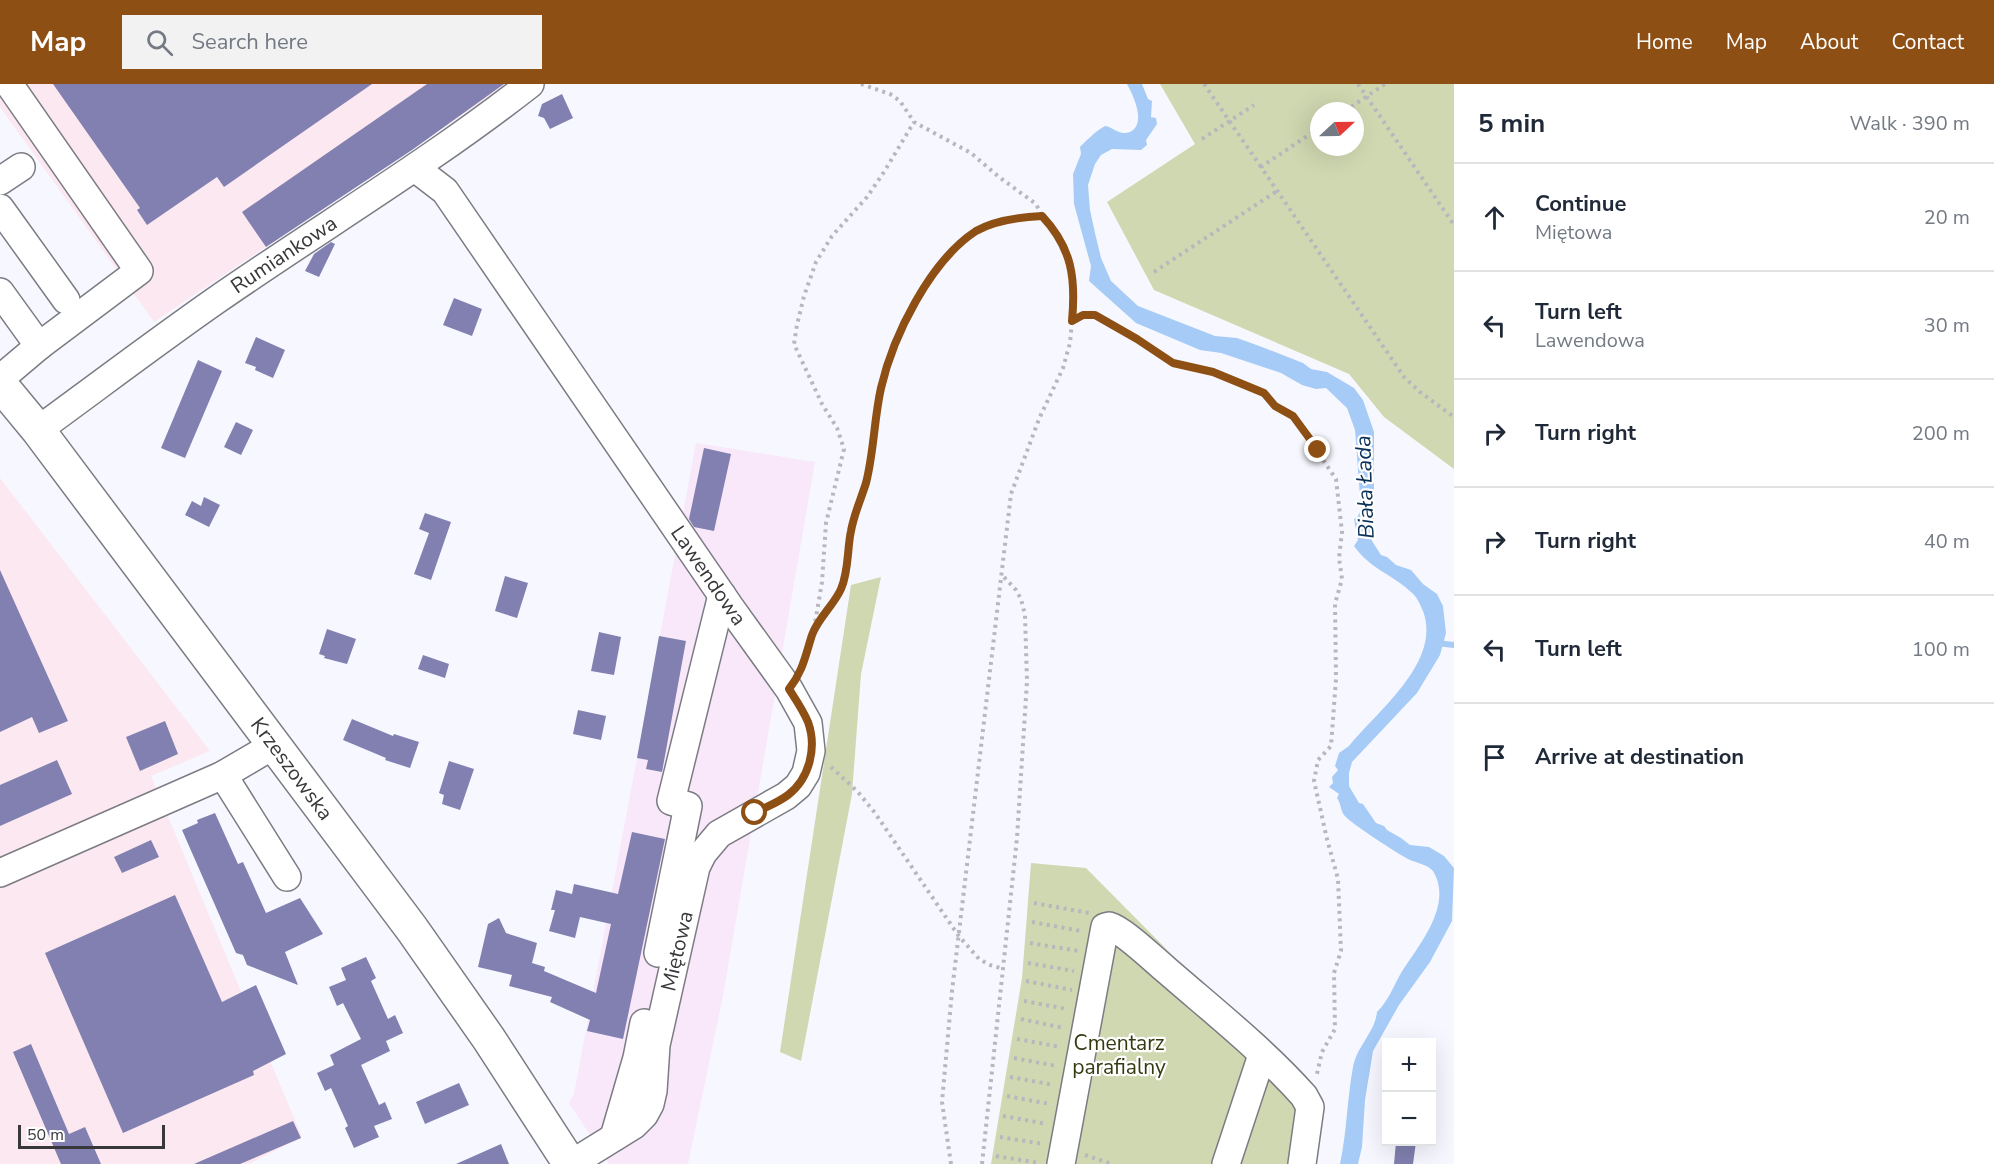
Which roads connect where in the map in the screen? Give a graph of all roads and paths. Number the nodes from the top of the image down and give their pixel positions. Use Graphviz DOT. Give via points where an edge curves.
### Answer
graph roads {
  1 [pos="9,84"];
  2 [pos="530,84"];
  3 [pos="861,84"];
  4 [pos="1204,84"];
  5 [pos="1358,84"];
  6 [pos="1385,84"];
  7 [pos="1366,97"];
  8 [pos="1358,102"];
  9 [pos="1254,105"];
  10 [pos="914,122"];
  11 [pos="1230,122"];
  12 [pos="1310,134"];
  13 [pos="1202,140"];
  14 [pos="1261,167"];
  15 [pos="416,168"];
  16 [pos="1276,191"];
  17 [pos="0,208"];
  18 [pos="1042,216"];
  19 [pos="1454,225"];
  20 [pos="1154,272"];
  21 [pos="0,292"];
  22 [pos="66,300"];
  23 [pos="1072,321"];
  24 [pos="39,346"];
  25 [pos="0,379"];
  26 [pos="0,384"];
  27 [pos="1454,417"];
  28 [pos="38,430"];
  29 [pos="1001,574"];
  30 [pos="722,595"];
  31 [pos="813,633"];
  32 [pos="789,689"];
  33 [pos="274,745"];
  34 [pos="811,751"];
  35 [pos="223,775"];
  36 [pos="0,873"];
  37 [pos="287,877"];
  38 [pos="1034,903"];
  39 [pos="1032,922"];
  40 [pos="958,935"];
  41 [pos="1030,943"];
  42 [pos="1028,963"];
  43 [pos="1004,969"];
  44 [pos="1026,981"];
  45 [pos="1024,1001"];
  46 [pos="1021,1019"];
  47 [pos="1088,1023"];
  48 [pos="1017,1039"];
  49 [pos="1262,1055"];
  50 [pos="1014,1058"];
  51 [pos="1010,1077"];
  52 [pos="1318,1086"];
  53 [pos="1007,1096"];
  54 [pos="1003,1116"];
  55 [pos="614,1137"];
  56 [pos="996,1155"];
  57 [pos="570,1164"];
  58 [pos="951,1164"];
  59 [pos="982,1164"];
  60 [pos="1044,1164"];
  61 [pos="1061,1164"];
  62 [pos="1226,1164"];
  63 [pos="1302,1164"];
  1 -- 24 [label="street" via="139,271"];
  2 -- 15 [label="street, Rumiankowa"];
  3 -- 10 [label="path" via="900,101"];
  4 -- 11 [label="path"];
  5 -- 7 [label="path"];
  6 -- 7 [label="path"];
  7 -- 8 [label="path"];
  7 -- 19 [label="path"];
  9 -- 11 [label="path"];
  10 -- 18 [label="path" via="971,153 1036,204"];
  10 -- 31 [label="path" via="867,197 832,236 816,262 797,325 794,344 844,449 826,523"];
  11 -- 13 [label="path"];
  11 -- 14 [label="path"];
  12 -- 14 [label="path"];
  14 -- 16 [label="path"];
  15 -- 28 [label="street, Rumiankowa" via="215,302"];
  15 -- 30 [label="street, Lawendowa" via="444,191"];
  16 -- 20 [label="path"];
  16 -- 27 [label="path" via="1404,376"];
  17 -- 22 [label="street"];
  18 -- 23 [label="path" via="1066,248 1074,291"];
  18 -- 31 [label="path" via="992,224 977,231 945,260 914,303 890,354 841,588"];
  21 -- 24 [label="street"];
  23 -- 29 [label="path" via="1063,368 1011,494"];
  23 -- 52 [label="path" via="1083,315 1095,315 1173,363 1213,372 1264,393 1275,406 1293,416 1336,479 1342,579 1335,604 1336,678 1331,746 1318,760 1314,781 1338,879 1341,951 1334,973 1335,1029 1322,1052 1316,1077"];
  24 -- 25 [label="street"];
  26 -- 28 [label="main road, Krzeszowska"];
  28 -- 33 [label="main road, Krzeszowska"];
  29 -- 40 [label="path"];
  29 -- 43 [label="path" via="1021,599 1028,681"];
  30 -- 32 [label="street, Lawendowa"];
  30 -- 55 [label="street" via="671,801 688,806 637,1058"];
  31 -- 32 [label="path" via="799,676"];
  32 -- 34 [label="street, Lawendowa" via="808,723"];
  33 -- 35 [label="street"];
  33 -- 57 [label="main road, Krzeszowska" via="465,1003"];
  34 -- 40 [label="path" via="866,801"];
  34 -- 55 [label="street, Miętowa" via="803,779 792,792 719,834 703,853 696,867 656,1045 650,1104 634,1125"];
  35 -- 36 [label="street"];
  35 -- 37 [label="street"];
  38 -- 47 [label="path" via="1095,914"];
  39 -- 47 [label="path"];
  40 -- 43 [label="path" via="980,959"];
  40 -- 58 [label="path" via="942,1102"];
  41 -- 47 [label="path"];
  42 -- 47 [label="path"];
  43 -- 59 [label="path"];
  44 -- 47 [label="path"];
  45 -- 47 [label="path"];
  46 -- 47 [label="path"];
  47 -- 48 [label="path"];
  47 -- 49 [label="street" via="1118,931"];
  47 -- 50 [label="path"];
  47 -- 51 [label="path"];
  47 -- 53 [label="path"];
  47 -- 54 [label="path"];
  47 -- 61 [label="street"];
  49 -- 62 [label="street"];
  49 -- 63 [label="street" via="1308,1101"];
  55 -- 57 [label="street, Miętowa"];
  56 -- 60 [label="path"];
}
